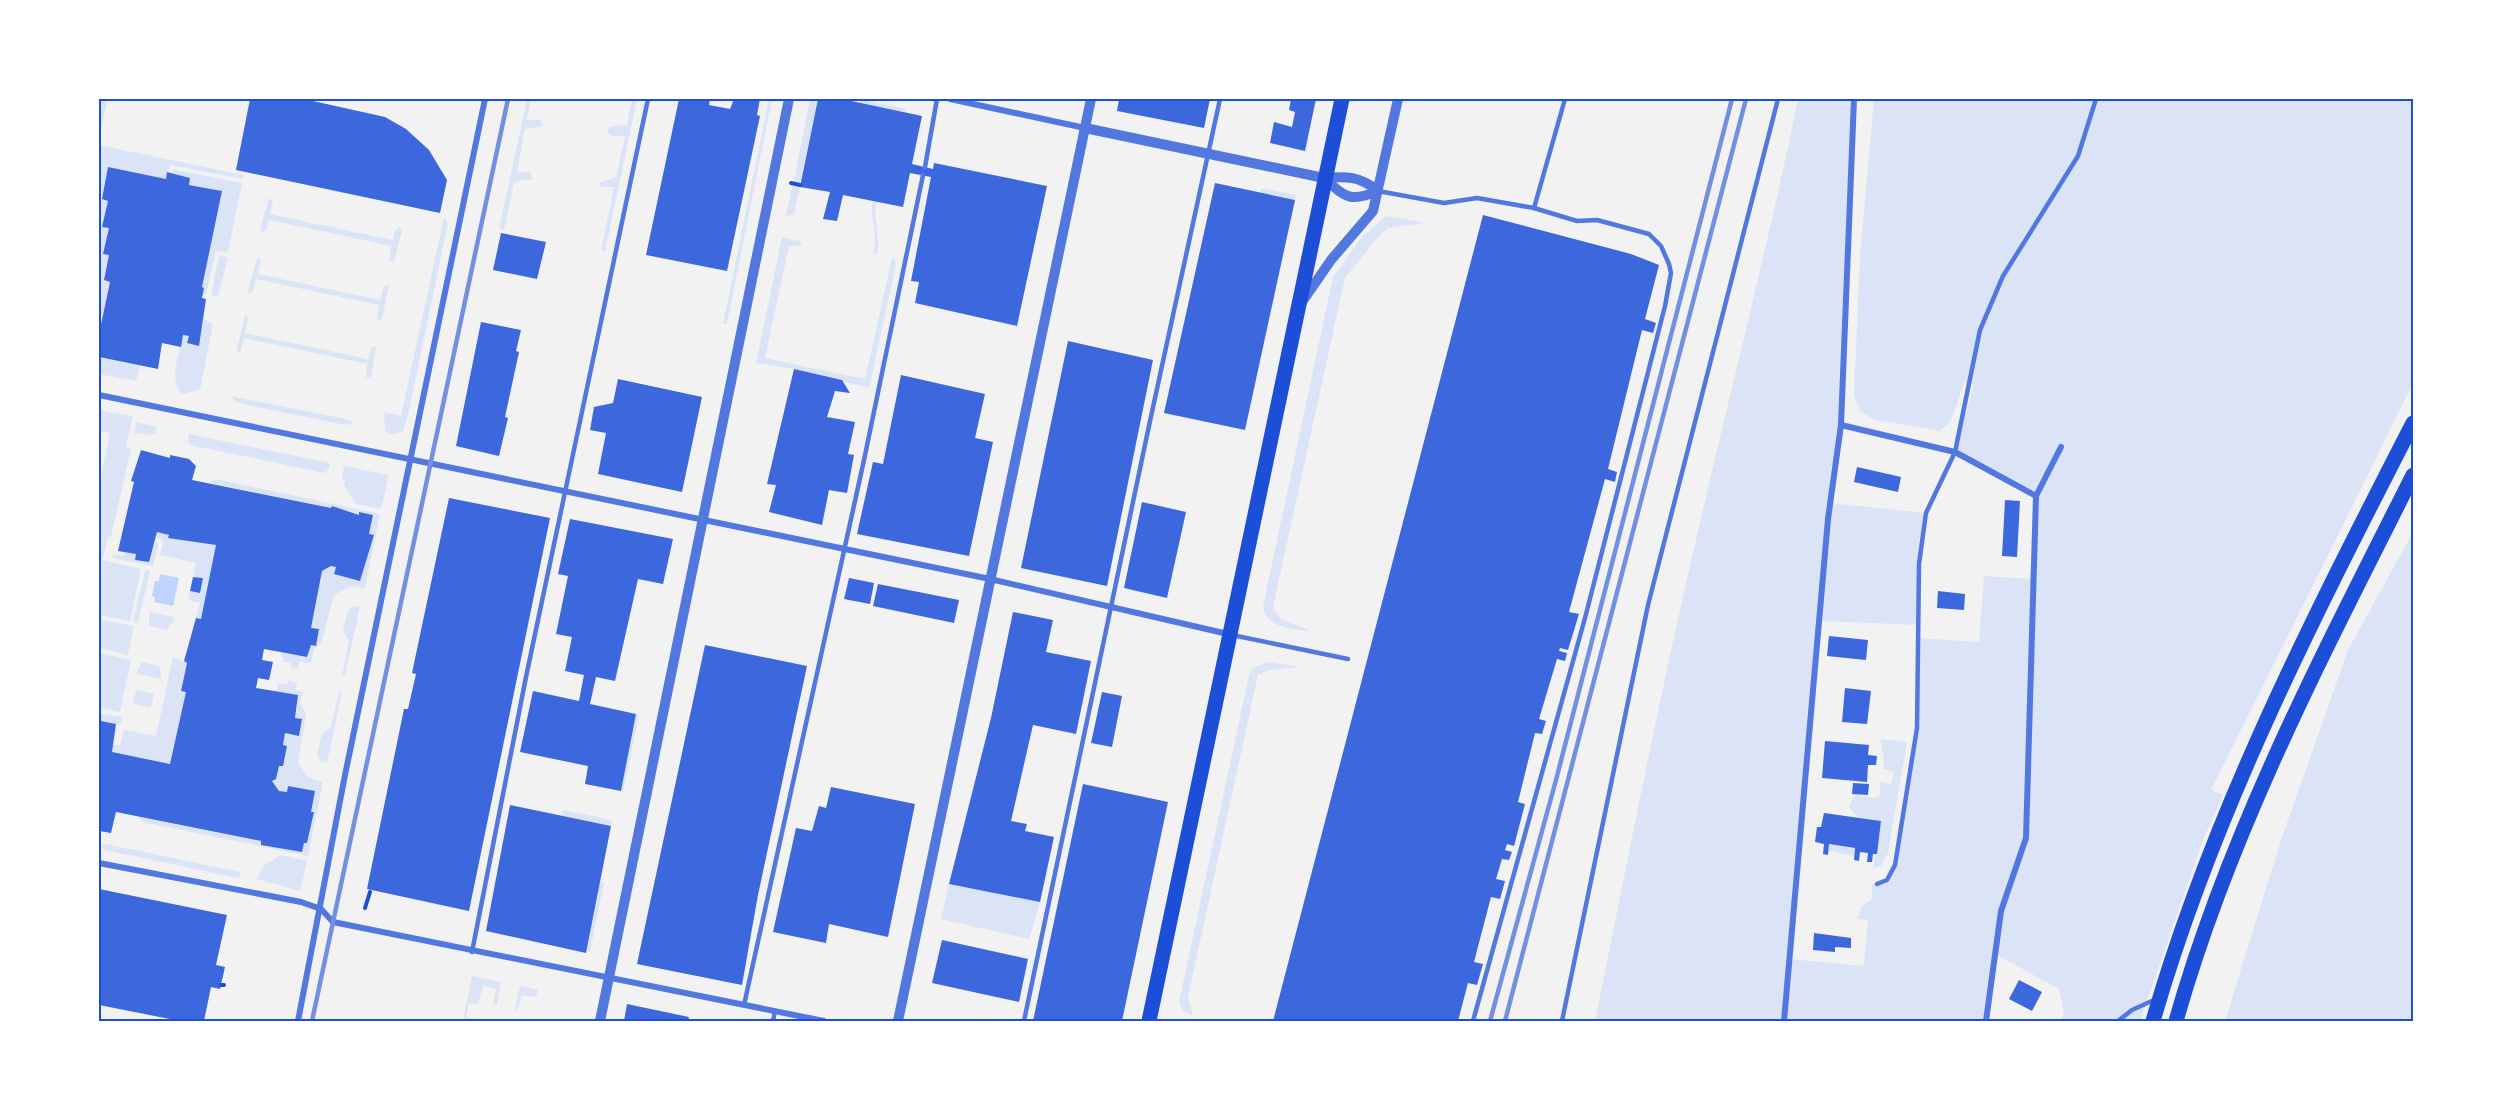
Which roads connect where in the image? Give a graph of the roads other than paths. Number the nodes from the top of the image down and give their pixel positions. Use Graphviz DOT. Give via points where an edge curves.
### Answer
graph roads {
  1 [pos="485,99"];
  2 [pos="648,99"];
  3 [pos="789,99"];
  4 [pos="937,99"];
  5 [pos="950,99"];
  6 [pos="1091,99"];
  7 [pos="1220,99"];
  8 [pos="1342,99"];
  9 [pos="1398,99"];
  10 [pos="1565,99"];
  11 [pos="1778,99"];
  12 [pos="1854,99"];
  13 [pos="2096,99"];
  14 [pos="1085,128"];
  15 [pos="1209,154"];
  16 [pos="925,167"];
  17 [pos="923,175"];
  18 [pos="1324,178"];
  19 [pos="1377,190"];
  20 [pos="1534,208"];
  21 [pos="1300,305"];
  22 [pos="99,395"];
  23 [pos="2413,423"];
  24 [pos="1841,425"];
  25 [pos="2061,447"];
  26 [pos="1955,452"];
  27 [pos="410,458"];
  28 [pos="2413,475"];
  29 [pos="565,490"];
  30 [pos="2036,496"];
  31 [pos="702,520"];
  32 [pos="844,549"];
  33 [pos="990,579"];
  34 [pos="1111,608"];
  35 [pos="1229,634"];
  36 [pos="1348,659"];
  37 [pos="99,863"];
  38 [pos="1877,884"];
  39 [pos="321,909"];
  40 [pos="472,952"];
  41 [pos="609,976"];
  42 [pos="2160,998"];
  43 [pos="744,1005"];
  44 [pos="775,1011"];
  45 [pos="298,1021"];
  46 [pos="600,1021"];
  47 [pos="772,1021"];
  48 [pos="824,1021"];
  49 [pos="898,1021"];
  50 [pos="1024,1021"];
  51 [pos="1149,1021"];
  52 [pos="1473,1021"];
  53 [pos="1562,1021"];
  54 [pos="1784,1021"];
  55 [pos="1986,1021"];
  56 [pos="2118,1021"];
  57 [pos="2153,1021"];
  58 [pos="2176,1021"];
  1 -- 27 [label="street"];
  2 -- 29 [label="lane"];
  3 -- 31 [label="street"];
  4 -- 16 [label="lane"];
  5 -- 14 [label="street"];
  6 -- 14 [label="street"];
  7 -- 15 [label="lane"];
  8 -- 18 [label="main road"];
  9 -- 19 [label="street"];
  10 -- 20 [label="lane"];
  11 -- 53 [label="lane" via="1648,605"];
  12 -- 24 [label="street"];
  13 -- 26 [label="lane" via="2078,156 2003,276 1980,330"];
  14 -- 15 [label="street"];
  14 -- 33 [label="street"];
  15 -- 18 [label="street"];
  15 -- 34 [label="lane"];
  17 -- 32 [label="lane"];
  18 -- 19 [label="street" via="1348,176 1365,180"];
  18 -- 19 [label="street" via="1344,196 1360,198"];
  18 -- 21 [label="main road"];
  19 -- 20 [label="lane" via="1444,203 1477,198"];
  19 -- 21 [label="street" via="1373,211 1366,222 1331,260"];
  20 -- 52 [label="lane" via="1577,221 1596,220 1649,234 1667,256 1671,273 1585,618"];
  21 -- 35 [label="main road"];
  22 -- 27 [label="street"];
  23 -- 42 [label="main road" via="2262,729 2201,877"];
  24 -- 26 [label="street"];
  24 -- 54 [label="street" via="1828,519"];
  25 -- 30 [label="street"];
  26 -- 30 [label="street"];
  26 -- 38 [label="lane" via="1933,494 1921,539 1917,728 1895,865 1887,880"];
  27 -- 29 [label="street"];
  27 -- 39 [label="street"];
  28 -- 58 [label="main road" via="2321,658 2234,853"];
  29 -- 31 [label="street"];
  29 -- 40 [label="lane"];
  30 -- 55 [label="street" via="2026,838 2001,911"];
  31 -- 32 [label="street"];
  31 -- 41 [label="street"];
  32 -- 33 [label="street"];
  32 -- 43 [label="lane"];
  33 -- 34 [label="street"];
  33 -- 49 [label="street"];
  34 -- 35 [label="street"];
  34 -- 50 [label="lane"];
  35 -- 36 [label="lane"];
  35 -- 51 [label="main road"];
  37 -- 39 [label="street" via="246,890"];
  39 -- 40 [label="street" via="333,922"];
  39 -- 45 [label="street"];
  40 -- 41 [label="street"];
  41 -- 43 [label="street"];
  41 -- 46 [label="street"];
  42 -- 56 [label="lane"];
  42 -- 57 [label="main road"];
  43 -- 44 [label="street"];
  44 -- 47 [label="lane"];
  44 -- 48 [label="street"];
}
